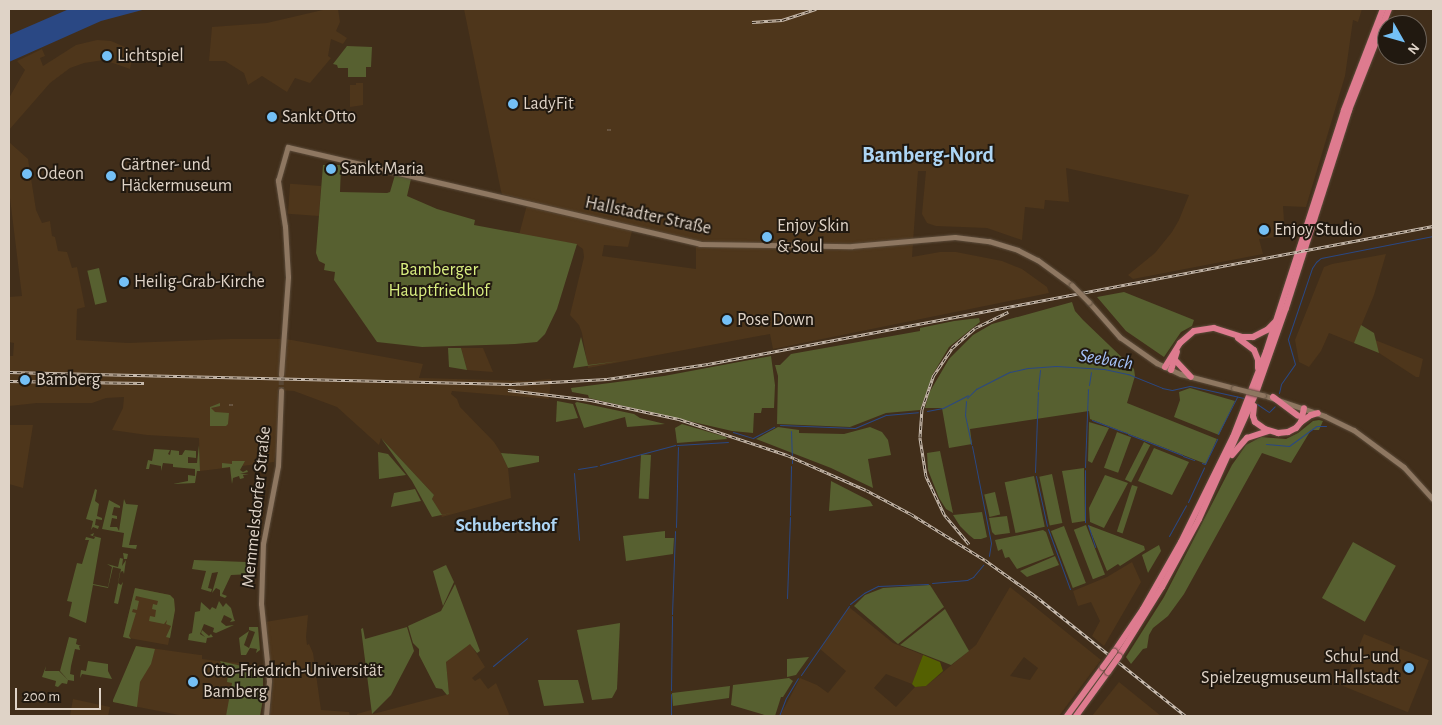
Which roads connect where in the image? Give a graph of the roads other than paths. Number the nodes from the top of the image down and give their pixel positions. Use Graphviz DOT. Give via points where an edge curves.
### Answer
graph roads {
  1 [pos="1377,30"];
  2 [pos="1377,31"];
  3 [pos="1278,317"];
  4 [pos="1233,334"];
  5 [pos="1178,347"];
  6 [pos="1175,360"];
  7 [pos="1168,368"];
  8 [pos="281,375"];
  9 [pos="1191,377"];
  10 [pos="1257,377"];
  11 [pos="281,391"];
  12 [pos="1260,394"];
  13 [pos="1273,398"];
  14 [pos="1302,407"];
  15 [pos="1324,415"];
  16 [pos="1299,419"];
  17 [pos="1269,431"];
  18 [pos="1237,439"];
  19 [pos="1233,447"];
  20 [pos="1433,499"];
  21 [pos="1187,536"];
  22 [pos="1106,670"];
  23 [pos="266,716"];
  24 [pos="1067,716"];
  25 [pos="1076,716"];
  1 -- 3 [label="highway" via="1344,110"];
  2 -- 12 [label="highway"];
  3 -- 4 [label="highway" via="1268,330 1257,336 1246,338"];
  3 -- 10 [label="highway"];
  4 -- 5 [label="highway" via="1219,328 1205,328 1189,334"];
  4 -- 10 [label="highway" via="1254,350 1258,360"];
  5 -- 6 [label="highway"];
  5 -- 7 [label="highway"];
  6 -- 7 [label="highway"];
  6 -- 9 [label="highway"];
  7 -- 8 [label="main road, Hallstadter Straße, bridge" via="1120,337 1072,284 1038,260 991,242 955,237 852,246 700,244 288,146 278,179 288,277"];
  7 -- 9 [label="main road, Hallstadter Straße"];
  9 -- 12 [label="main road, Hallstadter Straße, bridge"];
  10 -- 18 [label="highway"];
  11 -- 23 [label="main road, Memmelsdorfer Straße" via="278,461 262,552 261,604 269,680"];
  12 -- 13 [label="main road, Hallstadter Straße"];
  12 -- 17 [label="highway" via="1254,420"];
  12 -- 18 [label="highway"];
  13 -- 14 [label="main road, Hallstadter Straße"];
  13 -- 16 [label="highway"];
  14 -- 15 [label="main road, Hallstadter Straße"];
  14 -- 16 [label="highway"];
  15 -- 16 [label="highway"];
  15 -- 20 [label="main road, Hallstadter Straße" via="1378,446 1404,467"];
  16 -- 17 [label="highway" via="1290,431"];
  17 -- 18 [label="highway"];
  18 -- 19 [label="highway"];
  18 -- 19 [label="highway"];
  19 -- 21 [label="highway"];
  19 -- 21 [label="highway"];
  21 -- 22 [label="highway, bridge"];
  22 -- 24 [label="highway"];
  22 -- 25 [label="highway"];
}
